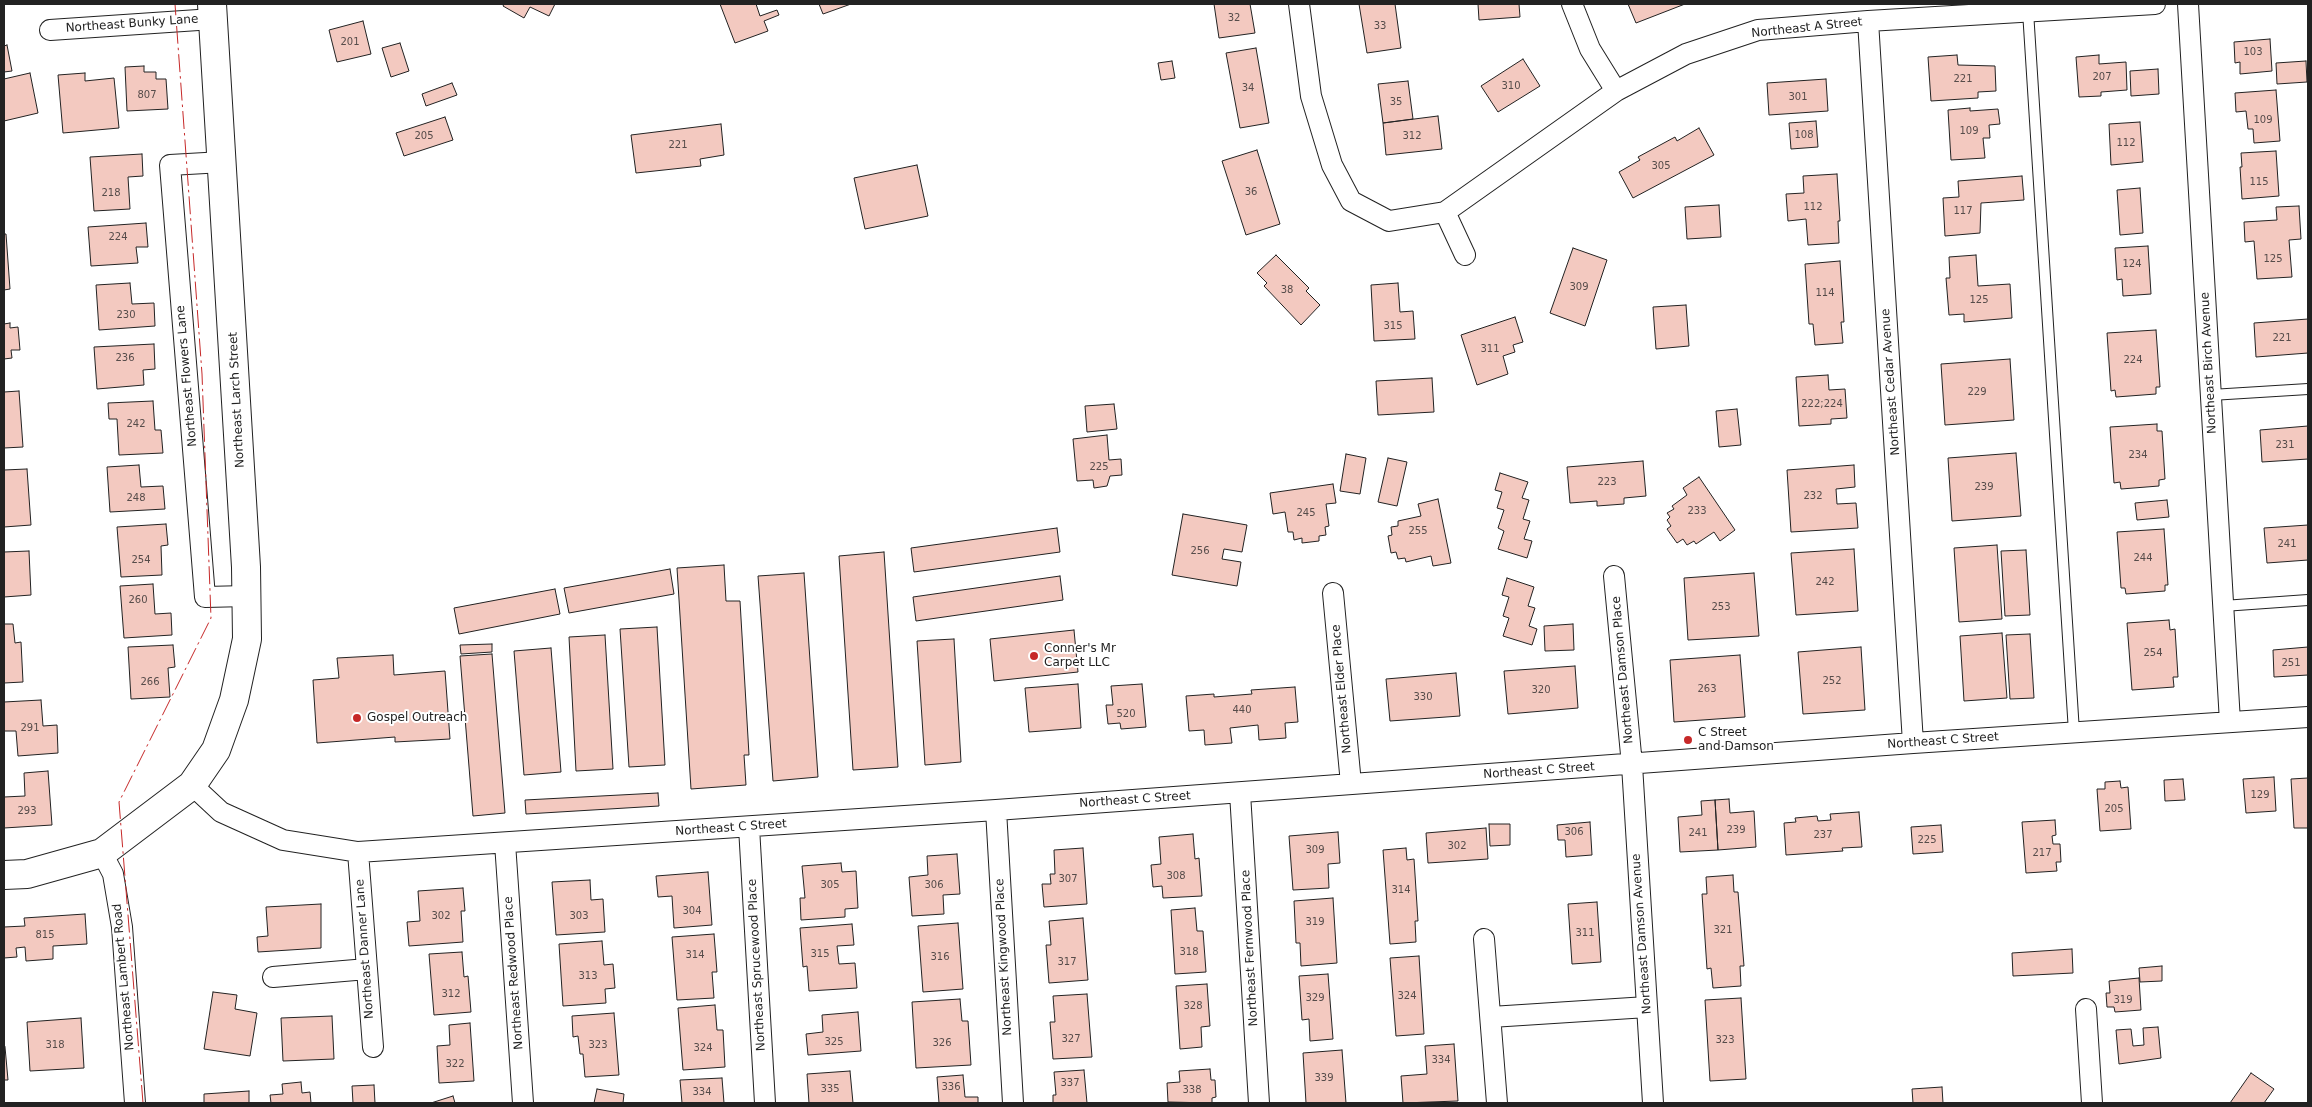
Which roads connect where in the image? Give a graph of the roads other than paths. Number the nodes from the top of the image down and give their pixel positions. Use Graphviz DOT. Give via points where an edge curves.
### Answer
graph roads {
  1 [pos="1299,4"];
  2 [pos="1572,4"];
  3 [pos="2155,4"];
  4 [pos="2188,4"];
  5 [pos="213,11"];
  6 [pos="2028,11"];
  7 [pos="1868,21"];
  8 [pos="50,30"];
  9 [pos="1616,91"];
  10 [pos="223,162"];
  11 [pos="1445,212"];
  12 [pos="1465,254"];
  13 [pos="2308,389"];
  14 [pos="2211,396"];
  15 [pos="1614,576"];
  16 [pos="1333,593"];
  17 [pos="246,596"];
  18 [pos="2308,600"];
  19 [pos="2223,606"];
  20 [pos="2308,717"];
  21 [pos="2230,722"];
  22 [pos="2074,732"];
  23 [pos="1913,743"];
  24 [pos="1632,765"];
  25 [pos="1350,784"];
  26 [pos="192,785"];
  27 [pos="1240,793"];
  28 [pos="996,810"];
  29 [pos="749,827"];
  30 [pos="505,843"];
  31 [pos="358,852"];
  32 [pos="102,853"];
  33 [pos="4,875"];
  34 [pos="1484,939"];
  35 [pos="367,969"];
  36 [pos="273,977"];
  37 [pos="1647,1006"];
  38 [pos="2086,1009"];
  39 [pos="1491,1017"];
  40 [pos="373,1047"];
  41 [pos="135,1103"];
  42 [pos="523,1103"];
  43 [pos="765,1103"];
  44 [pos="1013,1103"];
  45 [pos="1259,1103"];
  46 [pos="1497,1103"];
  47 [pos="1653,1103"];
  48 [pos="2092,1103"];
  1 -- 11 [label="street, Northeast A Street" via="1312,96 1332,165 1351,200 1389,221"];
  2 -- 9 [label="street" via="1590,49"];
  3 -- 6 [label="street, Northeast A Street"];
  4 -- 14 [label="street, Northeast Birch Avenue"];
  5 -- 8 [label="street, Northeast Bunky Lane"];
  5 -- 10 [label="main road, Northeast Larch Street"];
  6 -- 7 [label="street, Northeast A Street"];
  6 -- 22 [label="lane"];
  7 -- 9 [label="street, Northeast A Street" via="1758,30 1686,54"];
  7 -- 23 [label="street, Northeast Cedar Avenue"];
  9 -- 11 [label="street, Northeast A Street"];
  10 -- 17 [label="main road, Northeast Larch Street"];
  10 -- 17 [label="street, Northeast Flowers Lane" via="170,165 204,597"];
  11 -- 12 [label="street"];
  13 -- 14 [label="lane"];
  14 -- 19 [label="street, Northeast Birch Avenue"];
  15 -- 24 [label="street, Northeast Damson Place"];
  16 -- 25 [label="street, Northeast Elder Place"];
  17 -- 26 [label="main road, Northeast Larch Street" via="247,639 234,700 216,750"];
  18 -- 19 [label="lane"];
  19 -- 21 [label="street, Northeast Birch Avenue"];
  20 -- 21 [label="street, Northeast C Street"];
  21 -- 22 [label="street, Northeast C Street"];
  22 -- 23 [label="street, Northeast C Street"];
  23 -- 24 [label="street, Northeast C Street"];
  24 -- 25 [label="street, Northeast C Street"];
  24 -- 37 [label="street, Northeast Damson Avenue"];
  25 -- 27 [label="street, Northeast C Street"];
  26 -- 31 [label="street, Northeast C Street" via="221,812 283,840"];
  26 -- 32 [label="main road"];
  27 -- 28 [label="street, Northeast C Street"];
  27 -- 45 [label="street, Northeast Fernwood Place"];
  28 -- 29 [label="street, Northeast C Street"];
  28 -- 44 [label="street, Northeast Kingwood Place"];
  29 -- 30 [label="street, Northeast C Street"];
  29 -- 43 [label="street, Northeast Sprucewood Place"];
  30 -- 31 [label="street, Northeast C Street"];
  30 -- 42 [label="street, Northeast Redwood Place"];
  31 -- 35 [label="street, Northeast Danner Lane"];
  32 -- 33 [label="main road" via="27,874"];
  32 -- 41 [label="street, Northeast Lambert Road" via="113,874 122,927"];
  34 -- 39 [label="street"];
  35 -- 36 [label="street"];
  35 -- 40 [label="street, Northeast Danner Lane"];
  37 -- 39 [label="street"];
  37 -- 47 [label="street, Northeast Damson Avenue"];
  38 -- 48 [label="street"];
  39 -- 46 [label="street"];
}
